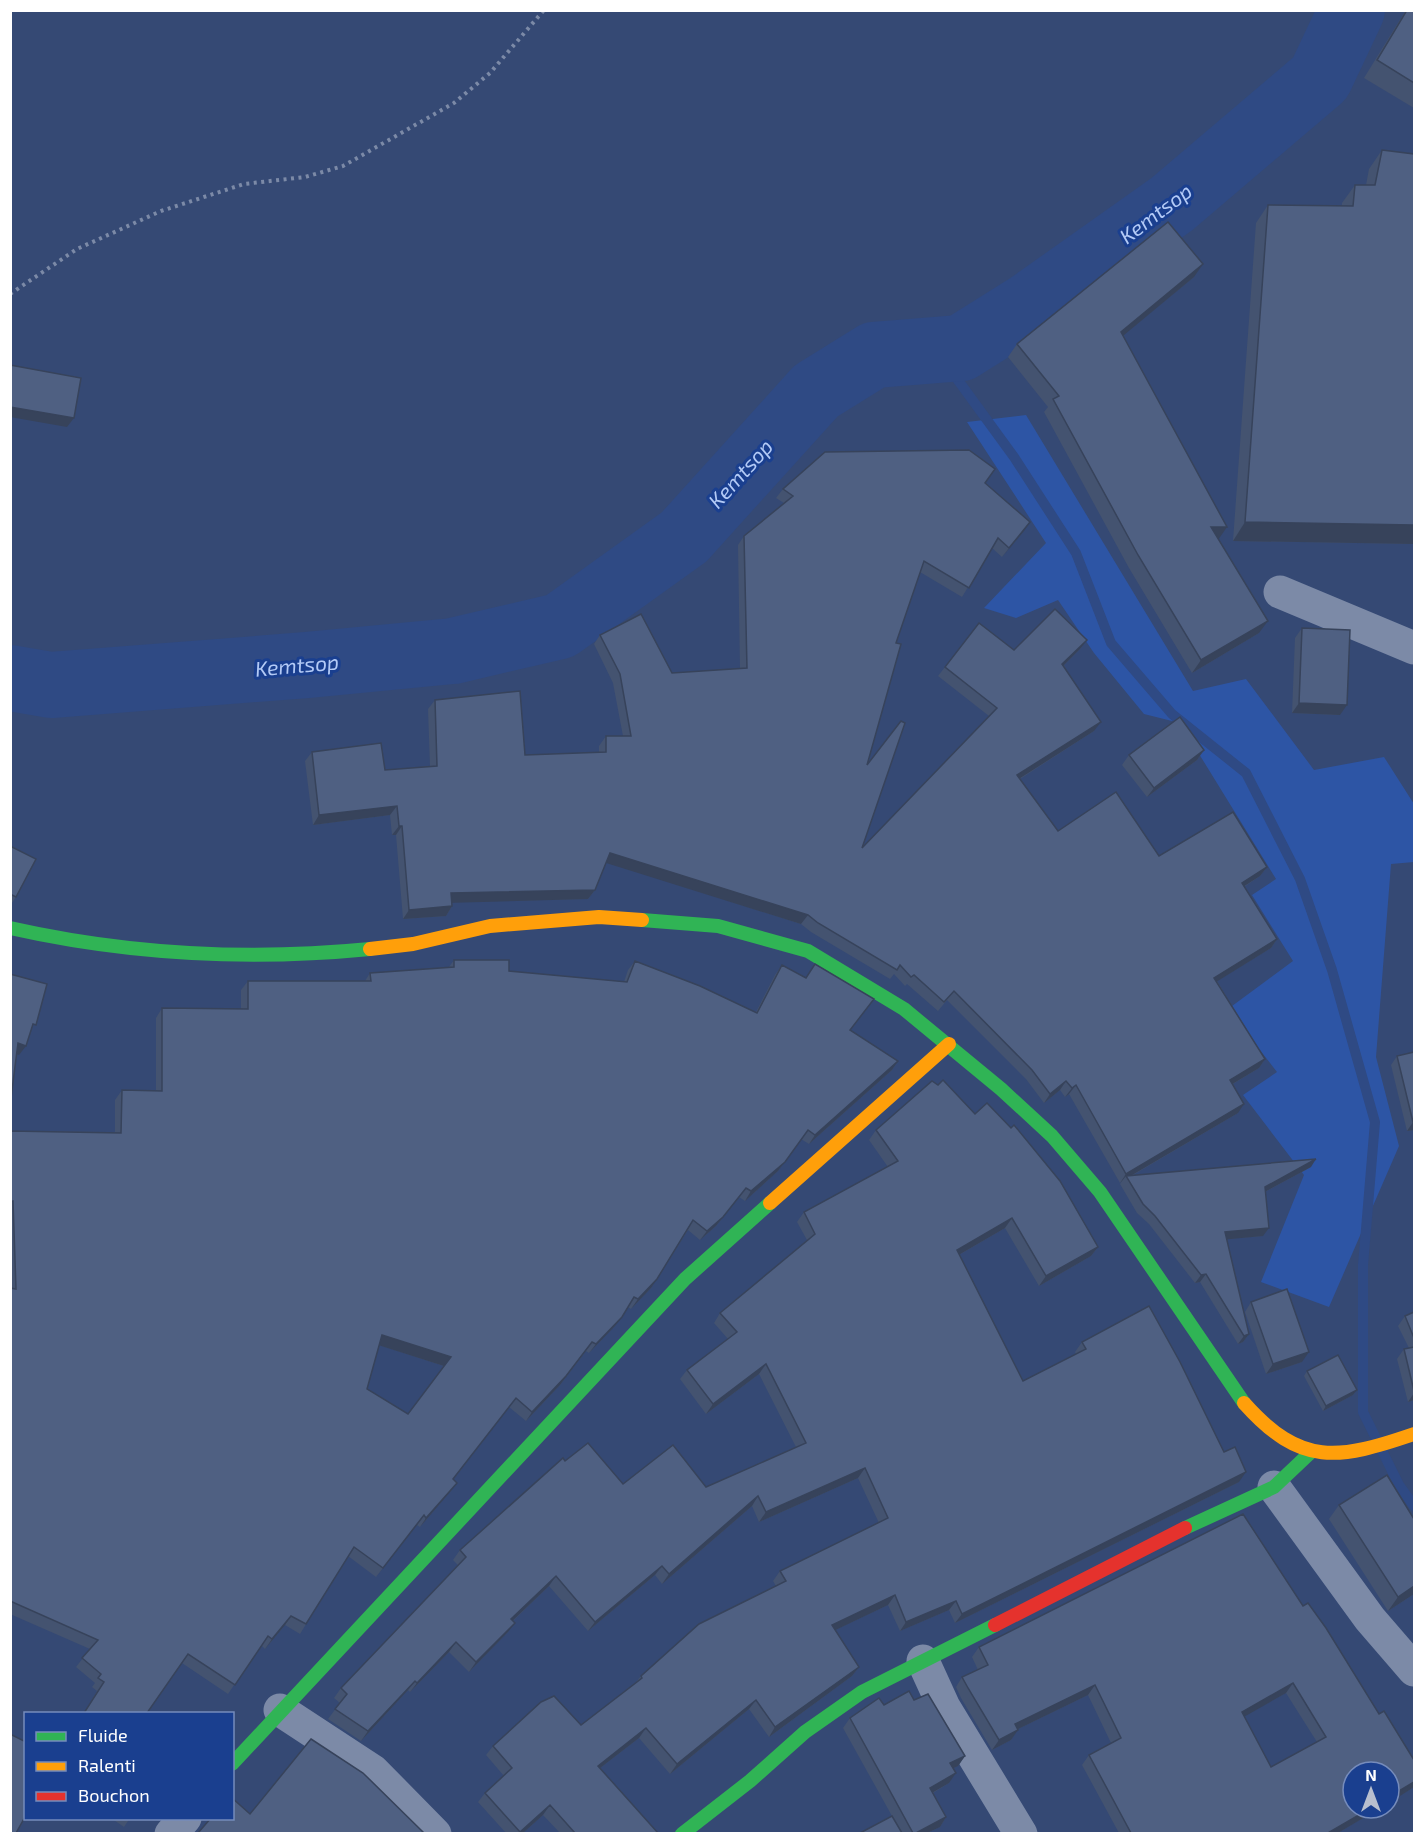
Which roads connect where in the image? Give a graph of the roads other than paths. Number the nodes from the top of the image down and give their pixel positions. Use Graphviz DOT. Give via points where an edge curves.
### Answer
graph roads {
  1 [pos="1280,592"];
  2 [pos="1414,648"];
  3 [pos="10,928"];
  4 [pos="949,1044"];
  5 [pos="1411,1436"];
  6 [pos="1311,1452"];
  7 [pos="1274,1486"];
  8 [pos="923,1661"];
  9 [pos="1414,1670"];
  10 [pos="280,1710"];
  11 [pos="234,1762"];
  12 [pos="182,1820"];
  13 [pos="171,1833"];
  14 [pos="435,1833"];
  15 [pos="682,1833"];
  16 [pos="1021,1833"];
  1 -- 2 [label="street"];
  3 -- 4 [label="street" via="77,943 192,955 308,955 413,944 490,926 599,917 718,926 808,951 904,1009"];
  4 -- 6 [label="street" via="1052,1136 1100,1192 1243,1401 1272,1432"];
  4 -- 10 [label="street" via="685,1279"];
  5 -- 6 [label="street" via="1353,1455"];
  6 -- 7 [label="street"];
  7 -- 8 [label="street"];
  7 -- 9 [label="street" via="1370,1619"];
  8 -- 15 [label="street" via="862,1692 805,1732"];
  8 -- 16 [label="street" via="944,1707"];
  10 -- 11 [label="street"];
  10 -- 14 [label="street" via="373,1770"];
  12 -- 13 [label="street"];
}
